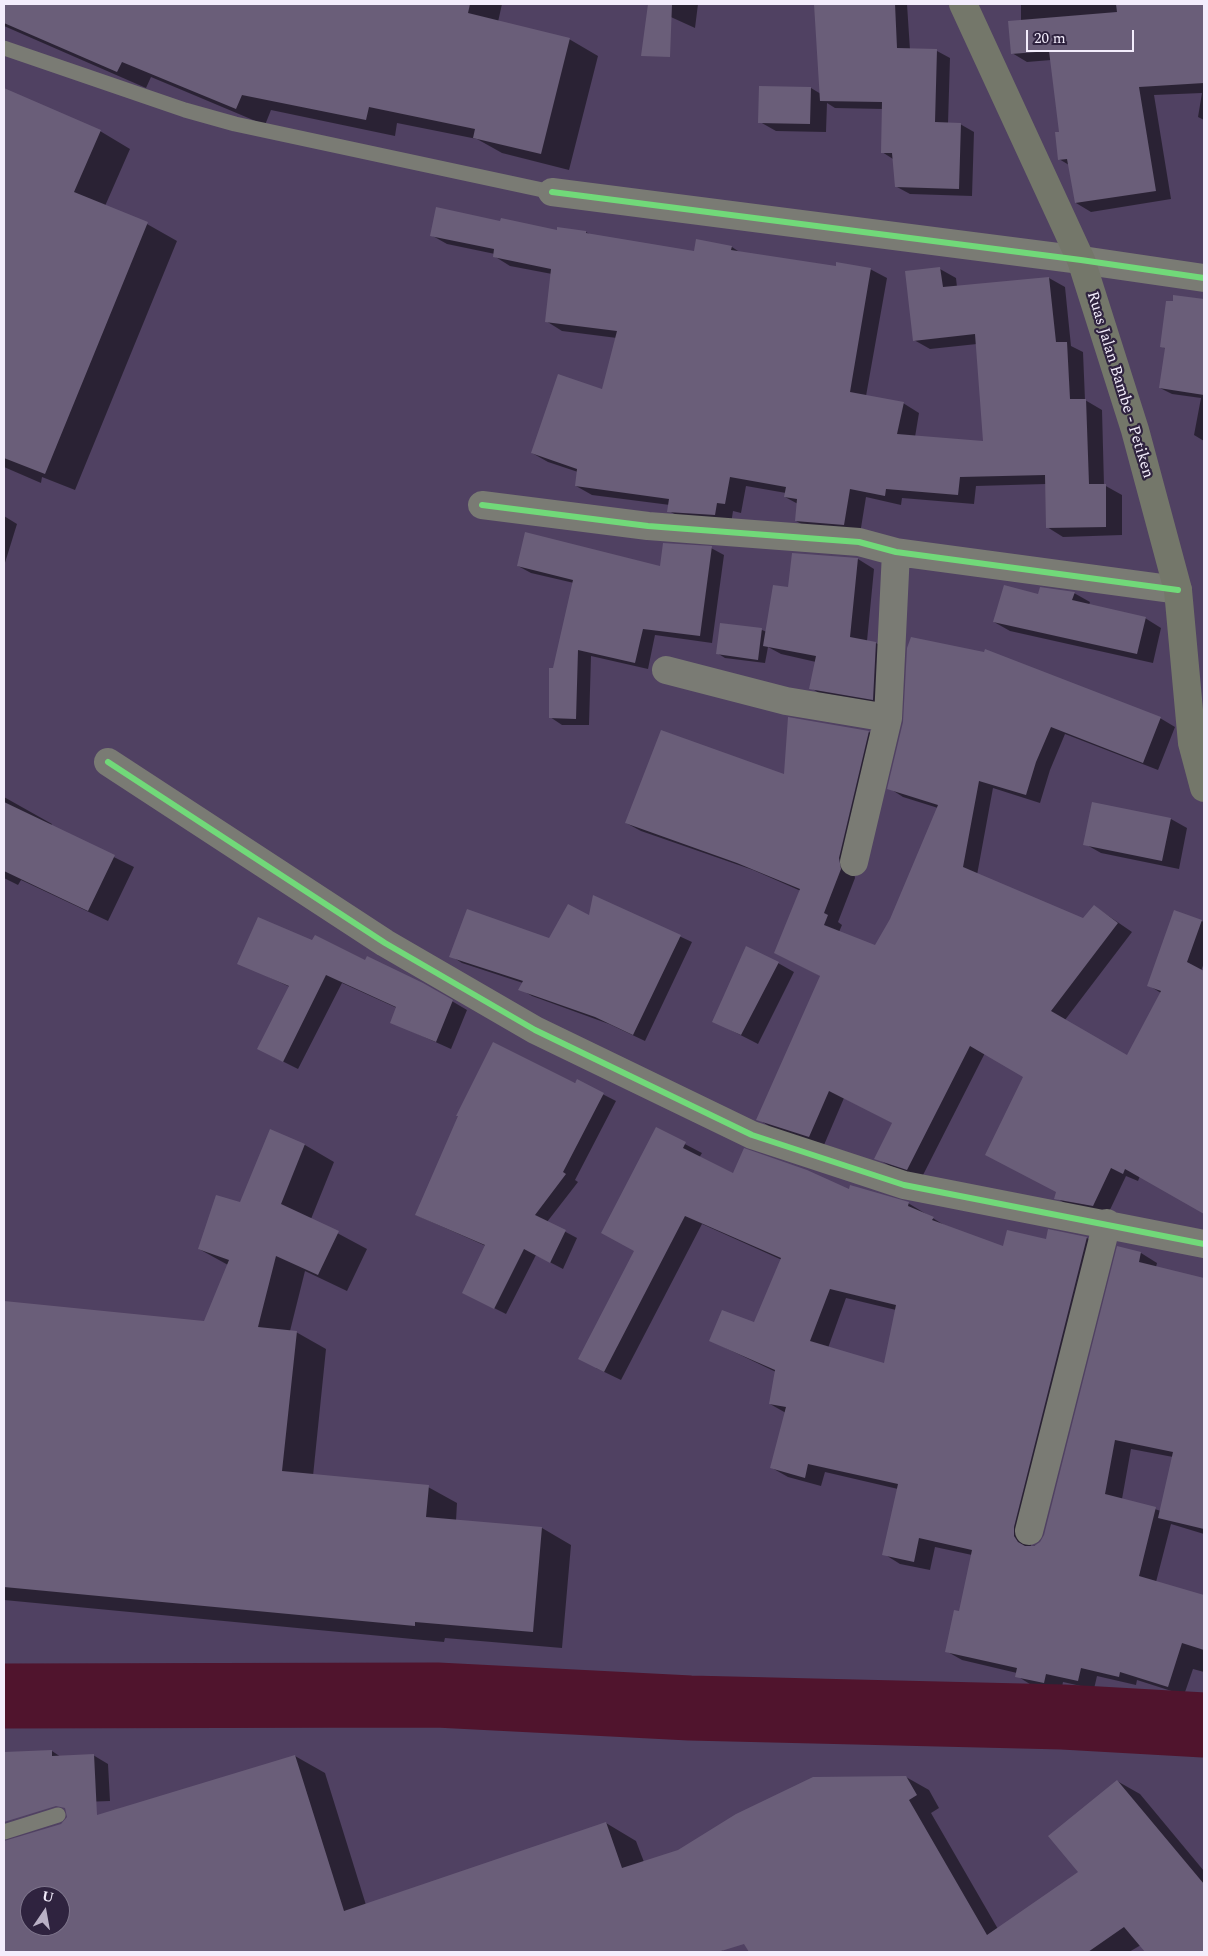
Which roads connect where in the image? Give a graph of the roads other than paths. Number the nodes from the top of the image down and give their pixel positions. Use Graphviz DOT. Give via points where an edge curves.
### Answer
graph roads {
  1 [pos="963,4"];
  2 [pos="4,48"];
  3 [pos="552,192"];
  4 [pos="1081,260"];
  5 [pos="1204,278"];
  6 [pos="482,506"];
  7 [pos="896,552"];
  8 [pos="1178,590"];
  9 [pos="666,670"];
  10 [pos="1196,700"];
  11 [pos="888,718"];
  12 [pos="108,762"];
  13 [pos="1204,788"];
  14 [pos="854,862"];
  15 [pos="1107,1223"];
  16 [pos="1204,1244"];
  17 [pos="1029,1531"];
  18 [pos="58,1815"];
  19 [pos="4,1832"];
  1 -- 4 [label="main road, Ruas Jalan Bambe - Petiken"];
  2 -- 3 [label="lane" via="235,124"];
  3 -- 4 [label="street"];
  4 -- 5 [label="street"];
  4 -- 8 [label="main road, Ruas Jalan Bambe - Petiken" via="1135,430"];
  6 -- 7 [label="street" via="648,526 860,542"];
  7 -- 8 [label="street"];
  7 -- 11 [label="street"];
  8 -- 10 [label="main road, Ruas Jalan Bambe - Petiken"];
  9 -- 11 [label="street" via="786,701"];
  10 -- 13 [label="main road, Ruas Jalan Bambe - Petiken" via="1192,743"];
  11 -- 14 [label="street"];
  12 -- 15 [label="street" via="385,943 518,1020 752,1134 904,1184"];
  15 -- 16 [label="street"];
  15 -- 17 [label="street"];
  18 -- 19 [label="lane"];
}
